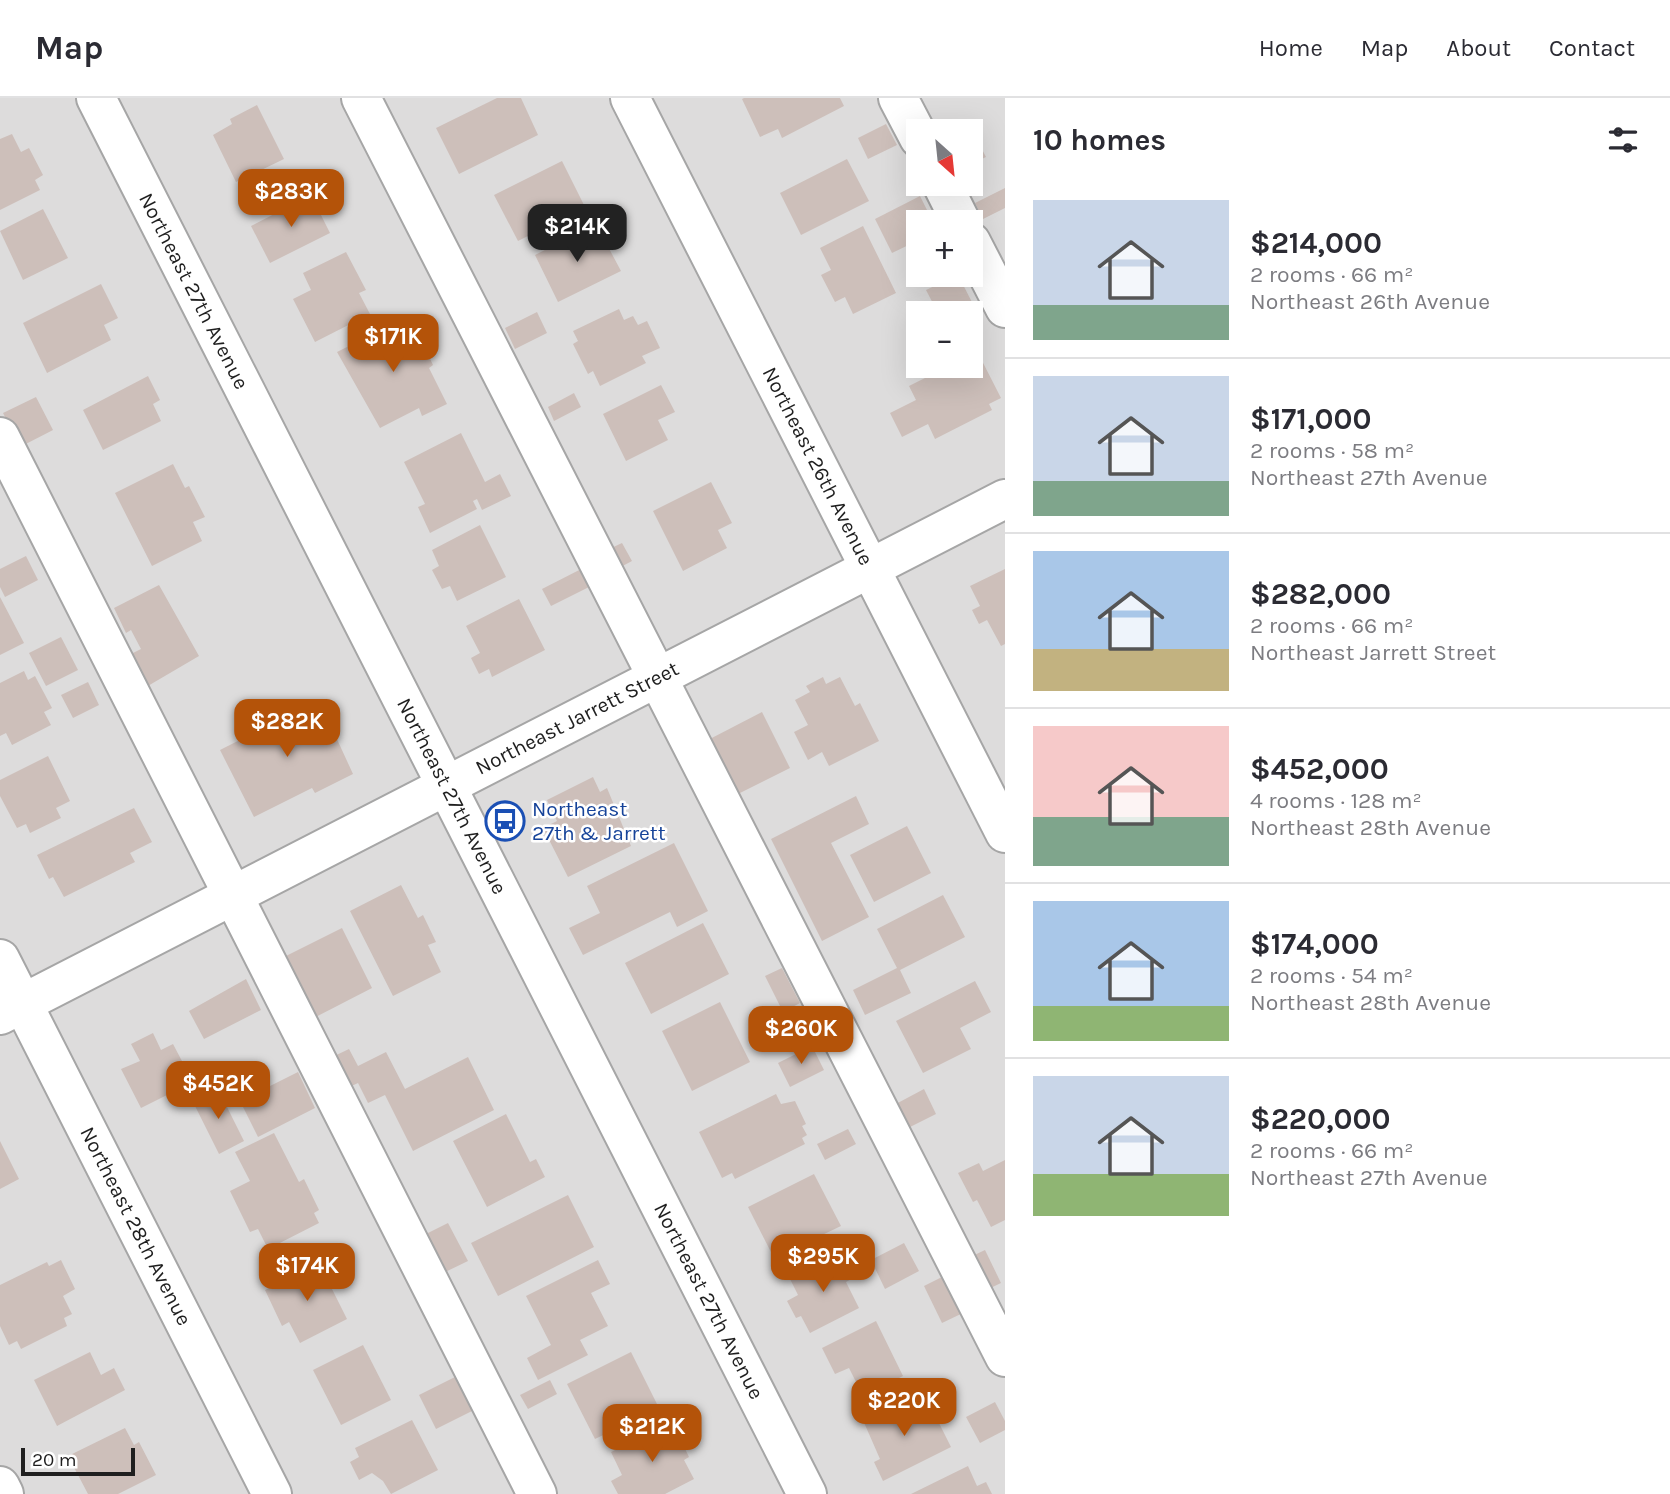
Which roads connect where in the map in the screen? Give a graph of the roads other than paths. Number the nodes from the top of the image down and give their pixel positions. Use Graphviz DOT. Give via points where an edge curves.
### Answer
graph roads {
  1 [pos="96,98"];
  2 [pos="361,98"];
  3 [pos="630,98"];
  4 [pos="898,98"];
  5 [pos="909,119"];
  6 [pos="983,265"];
  7 [pos="1005,308"];
  8 [pos="0,437"];
  9 [pos="1005,499"];
  10 [pos="870,568"];
  11 [pos="659,677"];
  12 [pos="446,785"];
  13 [pos="1005,833"];
  14 [pos="233,895"];
  15 [pos="0,959"];
  16 [pos="11,1009"];
  17 [pos="1005,1357"];
  18 [pos="0,1486"];
  19 [pos="4,1494"];
  20 [pos="272,1494"];
  21 [pos="537,1494"];
  22 [pos="807,1494"];
  1 -- 12 [label="street, Northeast 27th Avenue"];
  2 -- 11 [label="street"];
  3 -- 10 [label="street, Northeast 26th Avenue"];
  4 -- 5 [label="street"];
  6 -- 7 [label="street"];
  8 -- 14 [label="street"];
  9 -- 10 [label="street, Northeast Jarrett Street"];
  10 -- 11 [label="street, Northeast Jarrett Street"];
  10 -- 13 [label="street, Northeast 26th Avenue"];
  11 -- 12 [label="street, Northeast Jarrett Street"];
  11 -- 17 [label="street"];
  12 -- 14 [label="street, Northeast Jarrett Street"];
  12 -- 22 [label="street, Northeast 27th Avenue"];
  14 -- 16 [label="street, Northeast Jarrett Street"];
  14 -- 21 [label="street"];
  15 -- 16 [label="street, Northeast 28th Avenue"];
  16 -- 20 [label="street, Northeast 28th Avenue"];
  18 -- 19 [label="street"];
}
